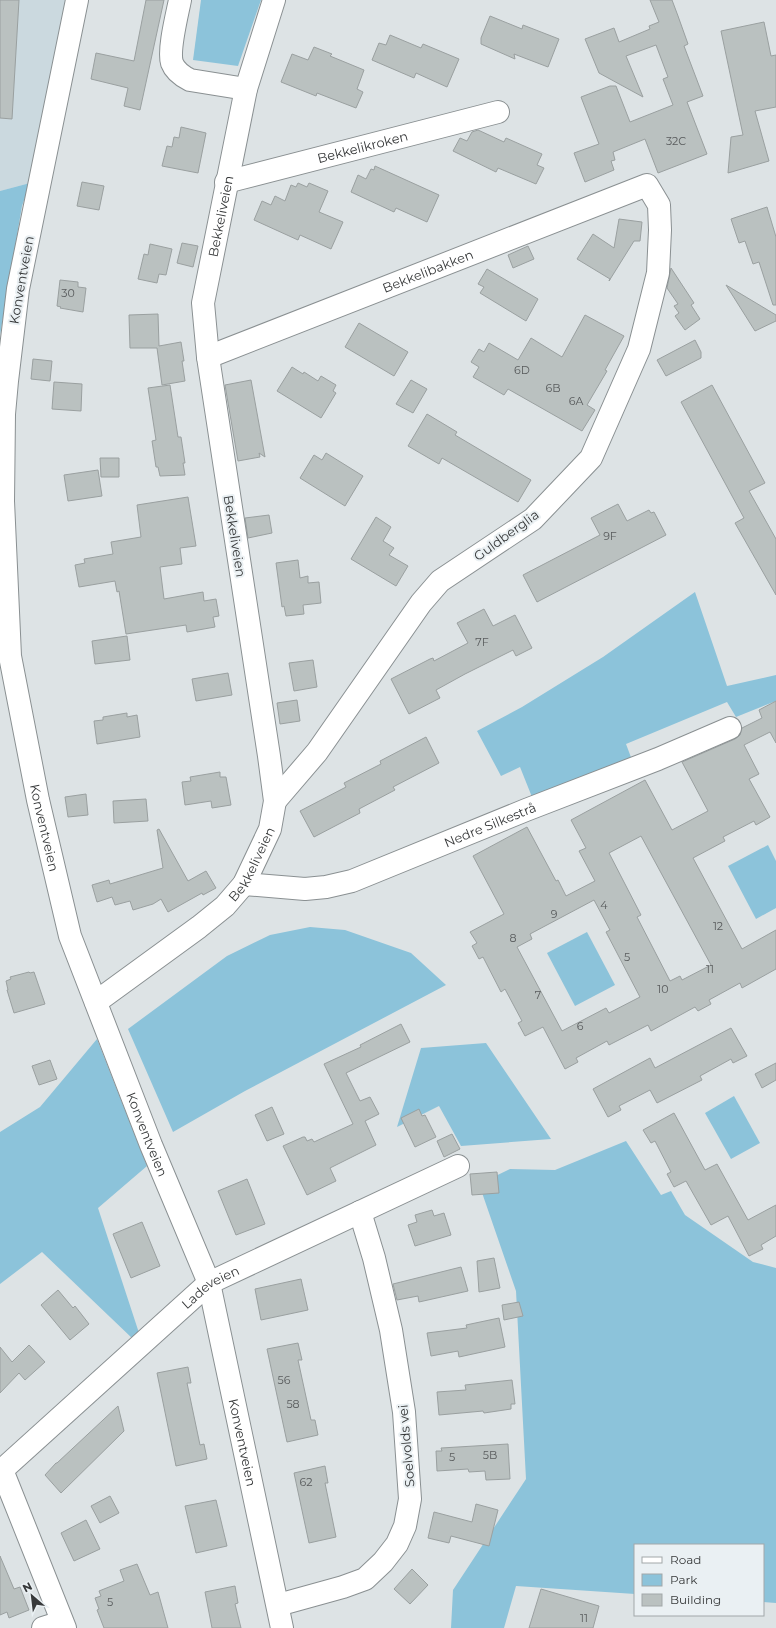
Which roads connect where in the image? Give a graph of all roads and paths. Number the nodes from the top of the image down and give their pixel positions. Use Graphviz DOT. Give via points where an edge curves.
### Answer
graph roads {
  1 [pos="77,0"];
  2 [pos="180,0"];
  3 [pos="274,0"];
  4 [pos="246,88"];
  5 [pos="498,112"];
  6 [pos="226,182"];
  7 [pos="647,185"];
  8 [pos="208,357"];
  9 [pos="5,657"];
  10 [pos="730,728"];
  11 [pos="275,801"];
  12 [pos="244,884"];
  13 [pos="96,1002"];
  14 [pos="458,1166"];
  15 [pos="360,1212"];
  16 [pos="209,1283"];
  17 [pos="278,1606"];
  18 [pos="57,1626"];
  19 [pos="282,1628"];
  1 -- 9 [label="street, Konventveien" via="18,289 7,380 3,501"];
  2 -- 4 [label="street" via="171,52 176,70 190,80"];
  3 -- 4 [label="street, Bekkeliveien"];
  4 -- 6 [label="street, Bekkeliveien"];
  5 -- 6 [label="street, Bekkelikroken"];
  6 -- 8 [label="street, Bekkeliveien" via="203,303"];
  7 -- 8 [label="street, Bekkelibakken"];
  7 -- 11 [label="street, Guldberglia" via="659,205 658,274 639,349 591,458 533,519 440,581 317,752"];
  8 -- 11 [label="street, Bekkeliveien"];
  9 -- 13 [label="street, Konventveien" via="70,936"];
  10 -- 12 [label="street, Nedre Silkestrå" via="352,881 305,889"];
  11 -- 12 [label="street, Bekkeliveien" via="270,829"];
  12 -- 13 [label="street, Bekkeliveien" via="225,906 204,923"];
  13 -- 16 [label="street, Konventveien" via="151,1145"];
  14 -- 15 [label="street, Ladeveien"];
  15 -- 16 [label="street, Ladeveien"];
  15 -- 17 [label="street, Soelvolds vei" via="391,1330 404,1412 410,1499 405,1526 397,1544 365,1579"];
  16 -- 17 [label="street, Konventveien"];
  16 -- 18 [label="street, Ladeveien" via="2,1470"];
  17 -- 19 [label="street, Konventveien"];
}
